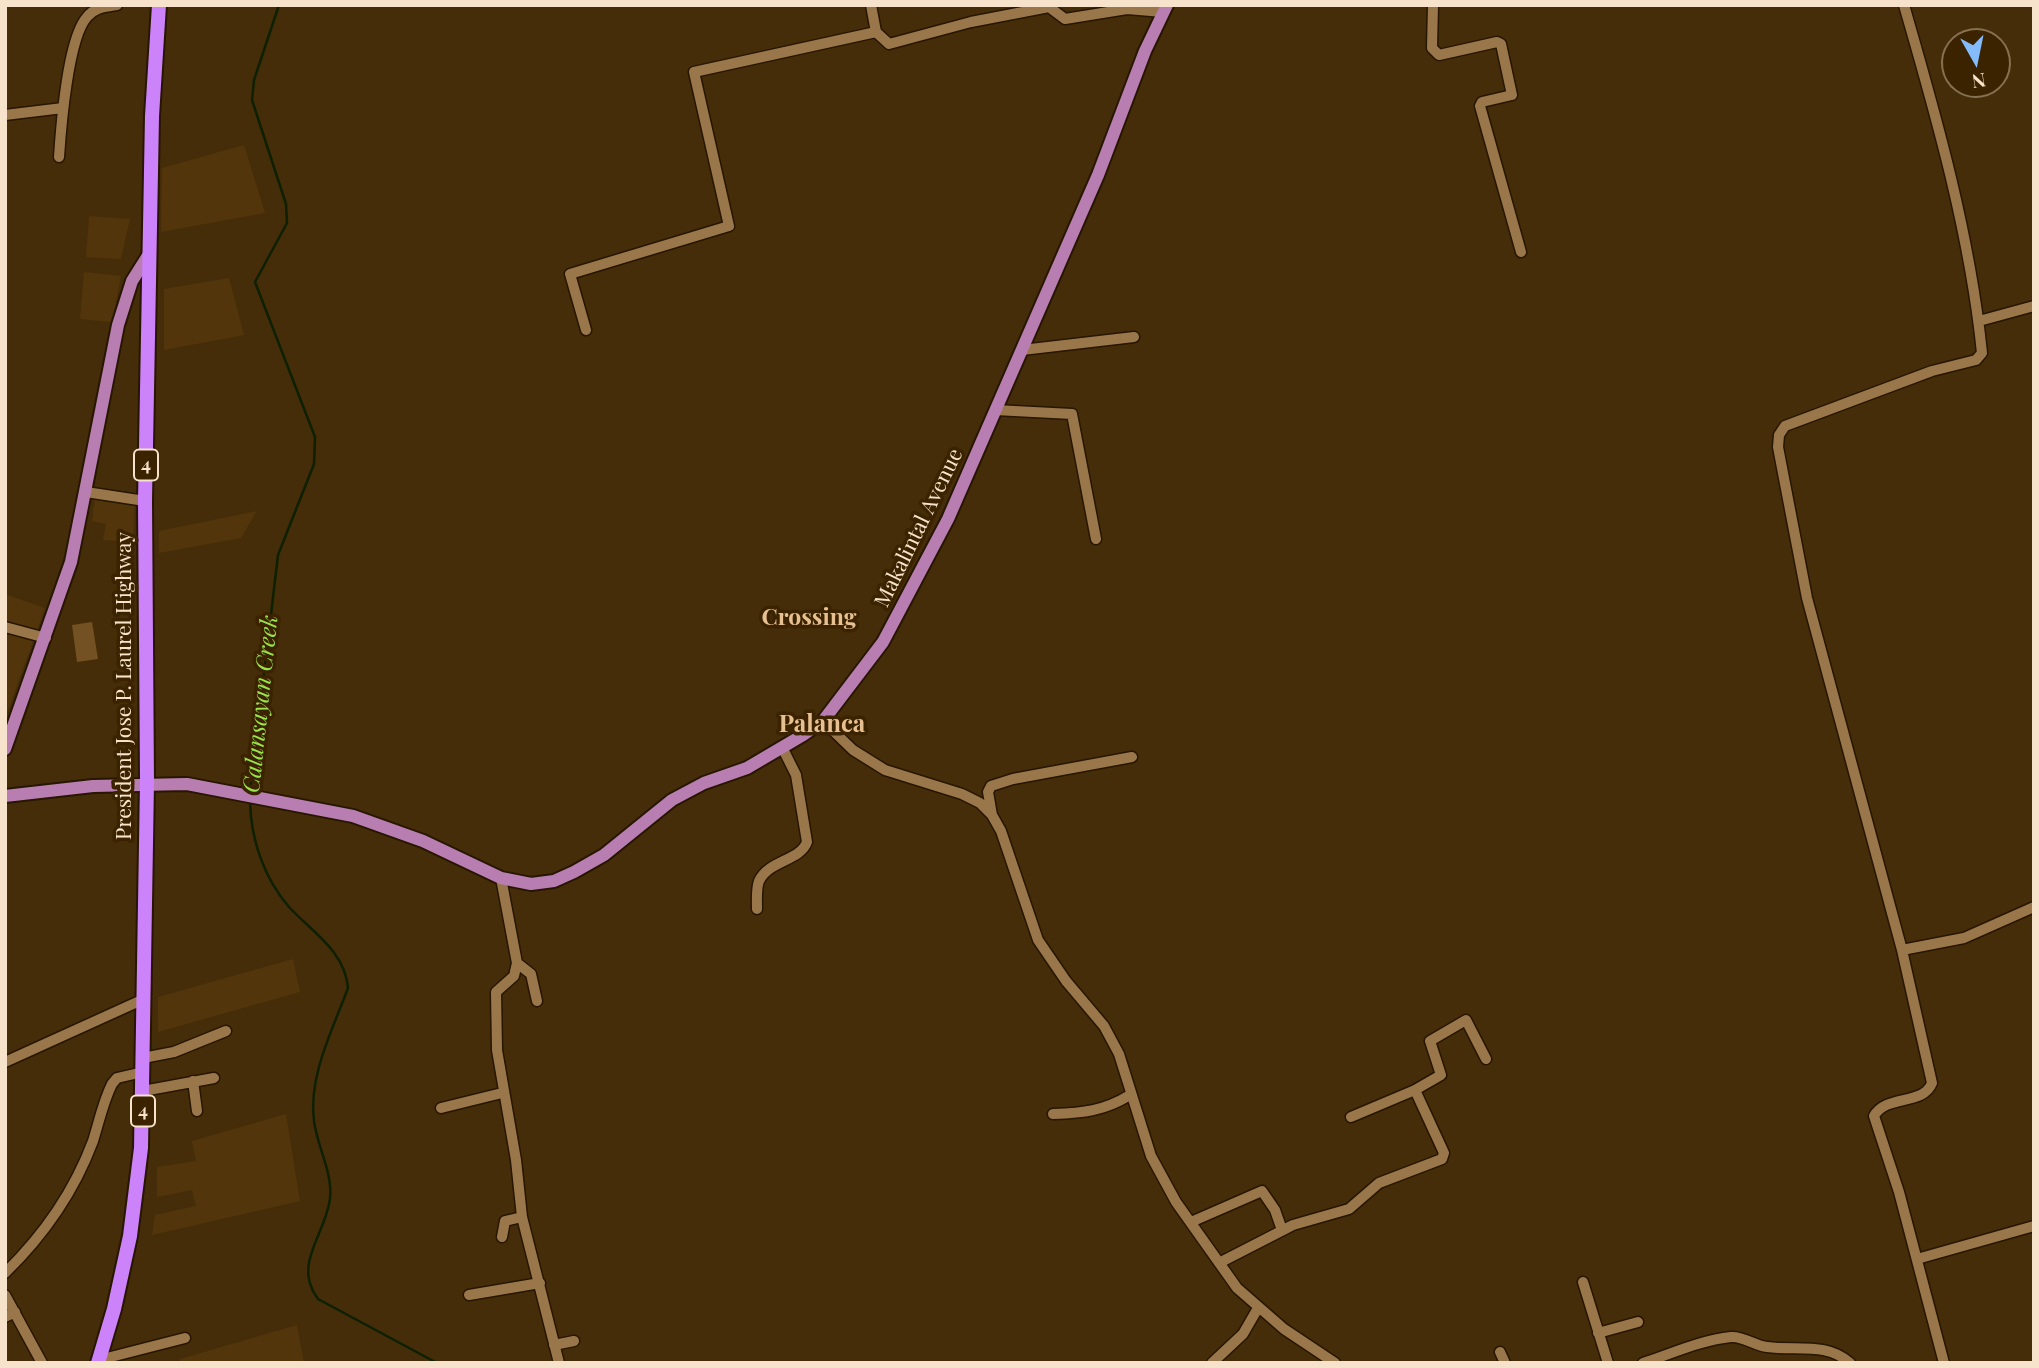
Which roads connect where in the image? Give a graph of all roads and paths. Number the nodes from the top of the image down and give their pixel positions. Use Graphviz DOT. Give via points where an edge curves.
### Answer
graph roads {
  1 [pos="117,5"];
  2 [pos="159,5"];
  3 [pos="871,5"];
  4 [pos="1433,5"];
  5 [pos="1903,5"];
  6 [pos="99,6"];
  7 [pos="1165,9"];
  8 [pos="876,32"];
  9 [pos="63,108"];
  10 [pos="5,115"];
  11 [pos="59,157"];
  12 [pos="1521,252"];
  13 [pos="149,254"];
  14 [pos="2034,306"];
  15 [pos="1979,321"];
  16 [pos="586,330"];
  17 [pos="1134,337"];
  18 [pos="1022,350"];
  19 [pos="995,410"];
  20 [pos="86,492"];
  21 [pos="145,501"];
  22 [pos="1096,539"];
  23 [pos="5,627"];
  24 [pos="46,638"];
  25 [pos="823,721"];
  26 [pos="783,748"];
  27 [pos="5,750"];
  28 [pos="1132,757"];
  29 [pos="147,782"];
  30 [pos="5,796"];
  31 [pos="992,815"];
  32 [pos="501,878"];
  33 [pos="2034,907"];
  34 [pos="757,909"];
  35 [pos="1902,950"];
  36 [pos="517,963"];
  37 [pos="144,999"];
  38 [pos="537,1001"];
  39 [pos="226,1031"];
  40 [pos="1486,1059"];
  41 [pos="5,1062"];
  42 [pos="143,1065"];
  43 [pos="214,1078"];
  44 [pos="192,1081"];
  45 [pos="1416,1090"];
  46 [pos="143,1091"];
  47 [pos="502,1093"];
  48 [pos="1130,1095"];
  49 [pos="441,1108"];
  50 [pos="197,1111"];
  51 [pos="1053,1114"];
  52 [pos="1351,1117"];
  53 [pos="522,1217"];
  54 [pos="1191,1222"];
  55 [pos="2034,1226"];
  56 [pos="1282,1230"];
  57 [pos="502,1237"];
  58 [pos="1917,1259"];
  59 [pos="1219,1263"];
  60 [pos="5,1273"];
  61 [pos="1583,1282"];
  62 [pos="540,1283"];
  63 [pos="5,1295"];
  64 [pos="469,1295"];
  65 [pos="1258,1308"];
  66 [pos="10,1314"];
  67 [pos="1638,1322"];
  68 [pos="1598,1332"];
  69 [pos="185,1338"];
  70 [pos="574,1341"];
  71 [pos="554,1345"];
  72 [pos="1500,1352"];
  73 [pos="99,1361"];
  74 [pos="42,1363"];
  75 [pos="559,1363"];
  76 [pos="1212,1363"];
  77 [pos="1335,1363"];
  78 [pos="1505,1363"];
  79 [pos="1608,1363"];
  80 [pos="1643,1363"];
  81 [pos="1850,1363"];
  82 [pos="1944,1363"];
  1 -- 6 [label="street"];
  2 -- 13 [label="highway, President Jose P. Laurel Highway / 4"];
  3 -- 8 [label="street"];
  4 -- 12 [label="street" via="1435,53 1501,44 1512,95 1480,106"];
  5 -- 15 [label="street" via="1941,133"];
  6 -- 9 [label="street" via="81,26"];
  7 -- 8 [label="street" via="1127,9 1065,19 1049,8 889,44"];
  7 -- 18 [label="main road, Makalintal Avenue"];
  8 -- 16 [label="street" via="694,72 729,226 570,274"];
  9 -- 10 [label="street"];
  9 -- 11 [label="street"];
  13 -- 20 [label="main road" via="131,281 118,325"];
  13 -- 21 [label="highway, President Jose P. Laurel Highway / 4"];
  14 -- 15 [label="street"];
  15 -- 35 [label="street" via="1981,358 1932,371 1785,426 1779,435 1807,598"];
  17 -- 18 [label="street"];
  18 -- 19 [label="main road, Makalintal Avenue"];
  19 -- 22 [label="street" via="1072,414"];
  19 -- 25 [label="main road, Makalintal Avenue" via="903,609 856,681"];
  20 -- 21 [label="street"];
  20 -- 24 [label="main road" via="71,562"];
  21 -- 29 [label="highway, President Jose P. Laurel Highway / 4"];
  23 -- 24 [label="street"];
  24 -- 27 [label="main road"];
  25 -- 26 [label="main road, Makalintal Avenue"];
  25 -- 31 [label="street" via="853,750 885,770 962,794 981,803"];
  26 -- 32 [label="main road, Makalintal Avenue" via="672,800 604,855 554,881 531,884"];
  26 -- 34 [label="street" via="796,775 807,842 802,850 770,867 760,880"];
  28 -- 31 [label="street" via="991,786"];
  29 -- 30 [label="main road, Makalintal Avenue"];
  29 -- 32 [label="main road, Makalintal Avenue" via="187,784 353,816"];
  29 -- 37 [label="highway, President Jose P. Laurel Highway / 4"];
  31 -- 48 [label="street" via="1038,940 1104,1026 1119,1054"];
  32 -- 36 [label="street"];
  33 -- 35 [label="street" via="1964,938"];
  35 -- 58 [label="street" via="1932,1083 1921,1095 1878,1109 1874,1116"];
  36 -- 38 [label="street" via="531,974"];
  36 -- 47 [label="street" via="516,972 494,1000"];
  37 -- 41 [label="street"];
  37 -- 42 [label="highway, President Jose P. Laurel Highway / 4"];
  39 -- 42 [label="street"];
  40 -- 45 [label="street" via="1462,1019 1430,1041 1441,1075"];
  42 -- 46 [label="highway, President Jose P. Laurel Highway / 4"];
  42 -- 60 [label="street" via="112,1084 65,1200"];
  43 -- 44 [label="street"];
  44 -- 46 [label="street"];
  44 -- 50 [label="street"];
  45 -- 52 [label="street"];
  45 -- 56 [label="street" via="1444,1153 1442,1159 1379,1182 1345,1211 1308,1218"];
  46 -- 73 [label="highway, President Jose P. Laurel Highway / 4" via="140,1171 130,1236"];
  47 -- 49 [label="street"];
  47 -- 53 [label="street"];
  48 -- 51 [label="street" via="1100,1110"];
  48 -- 54 [label="street" via="1152,1156"];
  53 -- 57 [label="street" via="505,1221"];
  53 -- 62 [label="street"];
  54 -- 56 [label="street" via="1262,1191"];
  54 -- 59 [label="street"];
  55 -- 58 [label="street"];
  56 -- 59 [label="street"];
  58 -- 82 [label="street"];
  59 -- 65 [label="street"];
  61 -- 68 [label="street"];
  62 -- 64 [label="street"];
  62 -- 71 [label="street"];
  63 -- 66 [label="street"];
  65 -- 76 [label="street" via="1243,1334"];
  65 -- 77 [label="street"];
  66 -- 74 [label="street"];
  67 -- 68 [label="street"];
  68 -- 79 [label="street"];
  69 -- 73 [label="street"];
  70 -- 71 [label="street"];
  71 -- 75 [label="street"];
  72 -- 78 [label="street"];
  80 -- 81 [label="street" via="1735,1337 1765,1347 1818,1348 1841,1354"];
}
